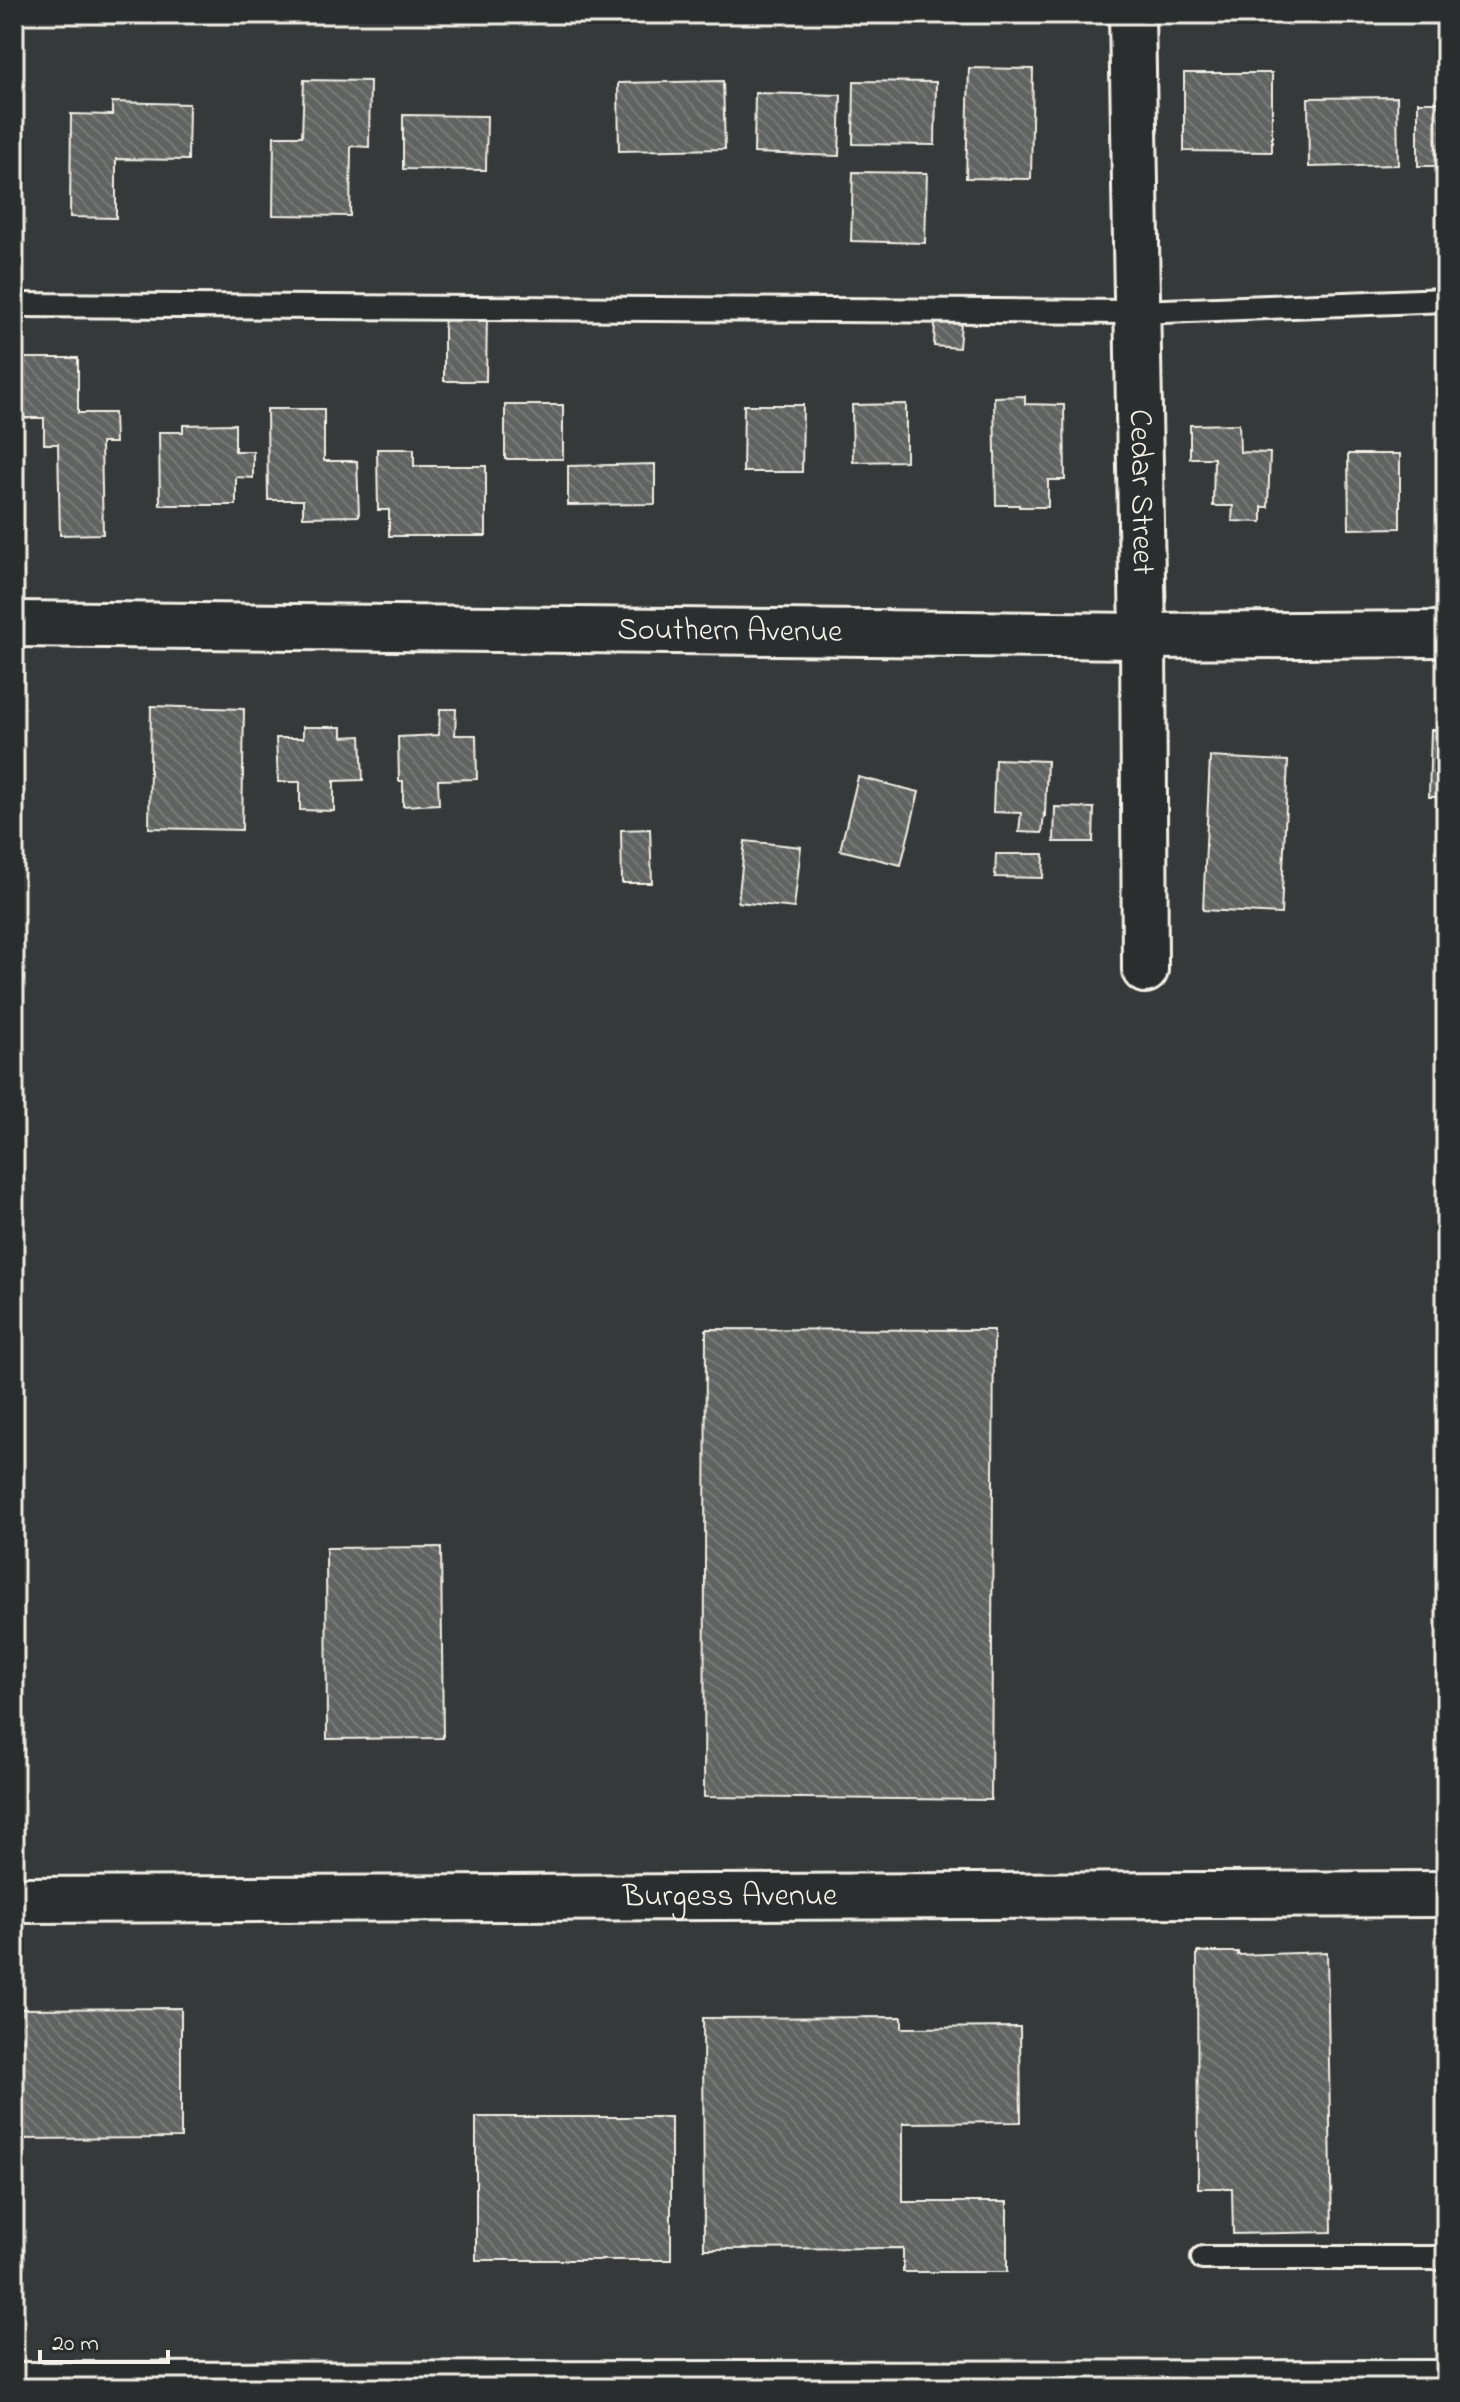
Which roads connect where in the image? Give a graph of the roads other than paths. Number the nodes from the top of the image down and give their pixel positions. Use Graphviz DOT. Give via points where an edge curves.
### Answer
graph roads {
  1 [pos="1132,14"];
  2 [pos="1446,300"];
  3 [pos="14,305"];
  4 [pos="1138,312"];
  5 [pos="14,624"];
  6 [pos="1446,634"];
  7 [pos="1143,636"];
  8 [pos="1145,970"];
  9 [pos="1446,1894"];
  10 [pos="14,1900"];
  11 [pos="1203,2258"];
  12 [pos="1446,2258"];
  13 [pos="1446,2383"];
  14 [pos="14,2385"];
  15 [pos="833,2386"];
  16 [pos="983,2386"];
  17 [pos="212,2387"];
  1 -- 4 [label="street, Cedar Street"];
  2 -- 4 [label="lane"];
  3 -- 4 [label="lane"];
  4 -- 7 [label="street, Cedar Street"];
  5 -- 7 [label="street, Southern Avenue"];
  6 -- 7 [label="street, Southern Avenue"];
  7 -- 8 [label="street, Cedar Street"];
  9 -- 10 [label="street, Burgess Avenue"];
  11 -- 12 [label="lane"];
  13 -- 16 [label="street"];
  14 -- 17 [label="street"];
  15 -- 16 [label="street"];
  15 -- 17 [label="street"];
}
